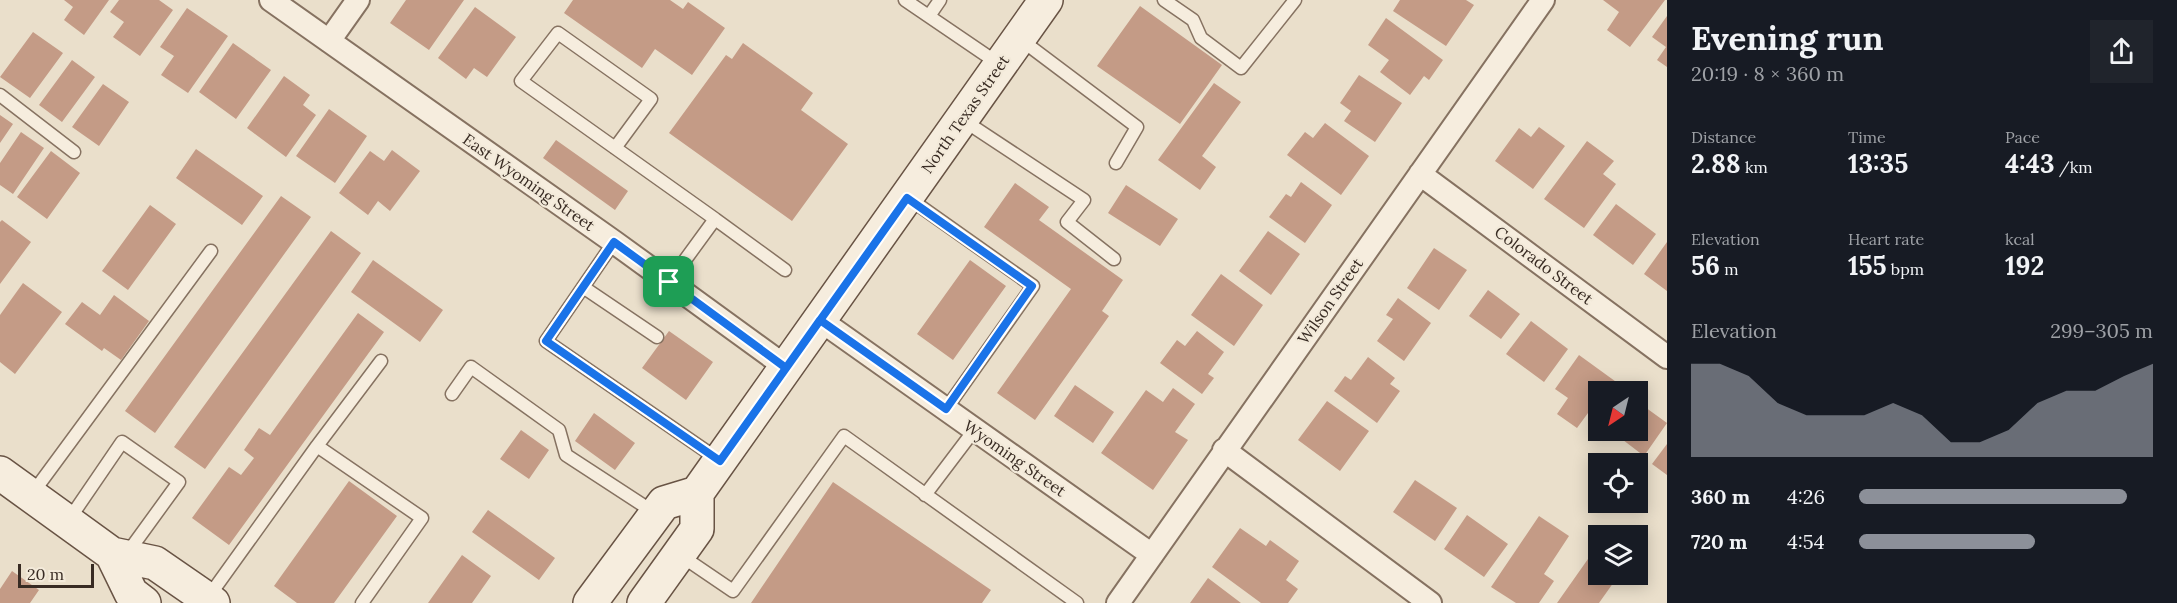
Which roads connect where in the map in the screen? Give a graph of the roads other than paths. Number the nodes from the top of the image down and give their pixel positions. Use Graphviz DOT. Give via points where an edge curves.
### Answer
graph roads {
  1 [pos="271,0"];
  2 [pos="358,0"];
  3 [pos="905,0"];
  4 [pos="940,0"];
  5 [pos="1046,0"];
  6 [pos="1164,0"];
  7 [pos="1295,0"];
  8 [pos="1543,0"];
  9 [pos="929,16"];
  10 [pos="1019,39"];
  11 [pos="329,40"];
  12 [pos="1000,65"];
  13 [pos="0,96"];
  14 [pos="962,119"];
  15 [pos="615,148"];
  16 [pos="74,152"];
  17 [pos="1116,163"];
  18 [pos="1420,174"];
  19 [pos="907,198"];
  20 [pos="715,219"];
  21 [pos="614,242"];
  22 [pos="211,251"];
  23 [pos="1114,259"];
  24 [pos="785,270"];
  25 [pos="669,282"];
  26 [pos="583,287"];
  27 [pos="820,320"];
  28 [pos="657,337"];
  29 [pos="1667,357"];
  30 [pos="381,361"];
  31 [pos="786,368"];
  32 [pos="452,394"];
  33 [pos="946,409"];
  34 [pos="975,429"];
  35 [pos="317,446"];
  36 [pos="1224,450"];
  37 [pos="720,461"];
  38 [pos="0,473"];
  39 [pos="697,493"];
  40 [pos="31,495"];
  41 [pos="925,495"];
  42 [pos="656,514"];
  43 [pos="68,521"];
  44 [pos="119,555"];
  45 [pos="679,555"];
  46 [pos="1152,555"];
  47 [pos="210,601"];
  48 [pos="144,603"];
  49 [pos="362,603"];
  50 [pos="590,603"];
  51 [pos="644,603"];
  52 [pos="1077,603"];
  53 [pos="1118,603"];
  54 [pos="1430,603"];
  1 -- 11 [label="street, East Wyoming Street"];
  2 -- 11 [label="street"];
  3 -- 9 [label="lane"];
  4 -- 9 [label="lane"];
  5 -- 10 [label="main road, North Texas Street"];
  6 -- 7 [label="lane" via="1193,20 1201,38 1241,68"];
  8 -- 18 [label="street, Wilson Street"];
  9 -- 12 [label="lane"];
  10 -- 12 [label="main road, North Texas Street"];
  10 -- 17 [label="lane" via="1137,127"];
  11 -- 21 [label="street, East Wyoming Street"];
  12 -- 14 [label="main road, North Texas Street"];
  13 -- 16 [label="lane"];
  14 -- 19 [label="main road, North Texas Street"];
  14 -- 23 [label="lane" via="1084,200 1067,222"];
  15 -- 15 [label="lane" via="651,99 558,33 521,81"];
  15 -- 20 [label="lane"];
  18 -- 29 [label="street, Colorado Street"];
  18 -- 36 [label="street, Wilson Street"];
  19 -- 27 [label="main road, North Texas Street"];
  19 -- 33 [label="lane" via="1032,286"];
  20 -- 24 [label="lane"];
  20 -- 25 [label="lane"];
  21 -- 25 [label="street, East Wyoming Street"];
  21 -- 26 [label="lane"];
  22 -- 40 [label="lane"];
  25 -- 31 [label="street, East Wyoming Street"];
  26 -- 28 [label="lane"];
  26 -- 37 [label="lane" via="546,341"];
  27 -- 31 [label="main road, North Texas Street"];
  27 -- 33 [label="street, Wyoming Street"];
  30 -- 35 [label="lane"];
  31 -- 37 [label="main road, North Texas Street"];
  32 -- 42 [label="lane" via="471,367 560,430 566,455"];
  33 -- 34 [label="street, Wyoming Street"];
  34 -- 41 [label="lane"];
  34 -- 46 [label="street, Wyoming Street"];
  35 -- 47 [label="lane"];
  35 -- 49 [label="lane" via="422,518"];
  36 -- 46 [label="street, Wilson Street"];
  36 -- 54 [label="street"];
  37 -- 39 [label="main road, North Texas Street"];
  38 -- 40 [label="main road"];
  39 -- 42 [label="main road" via="664,503"];
  39 -- 45 [label="main road" via="697,529"];
  40 -- 43 [label="main road"];
  41 -- 45 [label="lane" via="844,436 733,591"];
  41 -- 52 [label="lane"];
  42 -- 50 [label="main road"];
  43 -- 44 [label="main road"];
  43 -- 44 [label="lane" via="122,442 179,482"];
  44 -- 47 [label="main road" via="155,562"];
  44 -- 48 [label="main road" via="131,593"];
  45 -- 51 [label="main road"];
  46 -- 53 [label="street, Wilson Street"];
}
